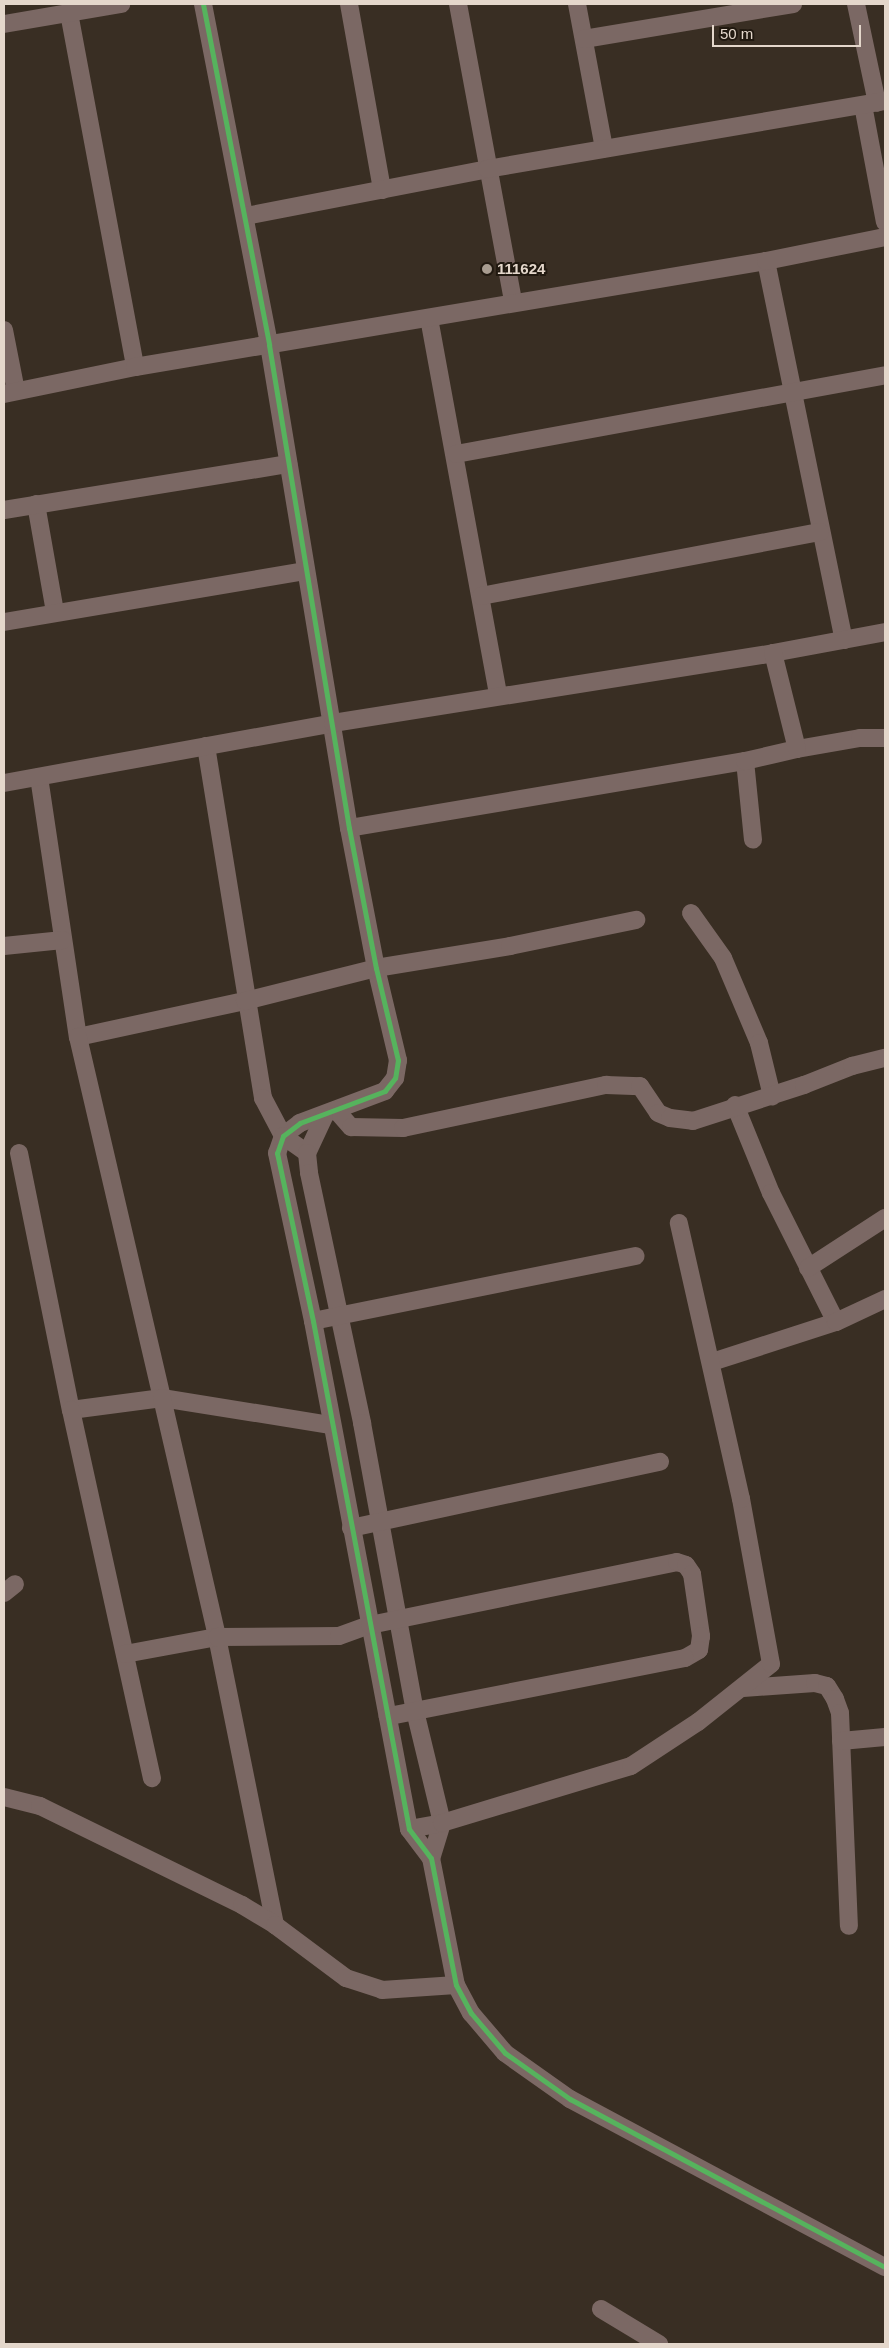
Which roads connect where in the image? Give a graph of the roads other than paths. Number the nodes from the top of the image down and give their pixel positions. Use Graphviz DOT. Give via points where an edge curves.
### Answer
graph roads {
  1 [pos="121,4"];
  2 [pos="203,4"];
  3 [pos="348,4"];
  4 [pos="458,4"];
  5 [pos="577,4"];
  6 [pos="793,4"];
  7 [pos="856,4"];
  8 [pos="69,13"];
  9 [pos="4,24"];
  10 [pos="584,39"];
  11 [pos="875,103"];
  12 [pos="604,148"];
  13 [pos="487,169"];
  14 [pos="382,190"];
  15 [pos="246,216"];
  16 [pos="885,222"];
  17 [pos="885,237"];
  18 [pos="766,261"];
  19 [pos="513,302"];
  20 [pos="429,318"];
  21 [pos="4,330"];
  22 [pos="269,344"];
  23 [pos="135,367"];
  24 [pos="885,375"];
  25 [pos="10,392"];
  26 [pos="792,392"];
  27 [pos="456,454"];
  28 [pos="288,464"];
  29 [pos="36,504"];
  30 [pos="4,510"];
  31 [pos="820,532"];
  32 [pos="306,570"];
  33 [pos="481,596"];
  34 [pos="55,612"];
  35 [pos="4,622"];
  36 [pos="885,632"];
  37 [pos="844,640"];
  38 [pos="773,653"];
  39 [pos="498,696"];
  40 [pos="333,723"];
  41 [pos="885,738"];
  42 [pos="206,746"];
  43 [pos="797,749"];
  44 [pos="745,761"];
  45 [pos="39,777"];
  46 [pos="4,783"];
  47 [pos="349,828"];
  48 [pos="753,840"];
  49 [pos="691,913"];
  50 [pos="636,920"];
  51 [pos="63,940"];
  52 [pos="4,946"];
  53 [pos="376,968"];
  54 [pos="245,1001"];
  55 [pos="78,1036"];
  56 [pos="885,1058"];
  57 [pos="772,1096"];
  58 [pos="735,1105"];
  59 [pos="330,1113"];
  60 [pos="283,1136"];
  61 [pos="19,1153"];
  62 [pos="307,1153"];
  63 [pos="885,1218"];
  64 [pos="679,1223"];
  65 [pos="636,1256"];
  66 [pos="808,1268"];
  67 [pos="885,1299"];
  68 [pos="339,1316"];
  69 [pos="313,1321"];
  70 [pos="836,1322"];
  71 [pos="712,1362"];
  72 [pos="162,1398"];
  73 [pos="71,1410"];
  74 [pos="332,1425"];
  75 [pos="660,1462"];
  76 [pos="380,1522"];
  77 [pos="351,1528"];
  78 [pos="399,1619"];
  79 [pos="370,1625"];
  80 [pos="217,1637"];
  81 [pos="125,1654"];
  82 [pos="743,1688"];
  83 [pos="415,1711"];
  84 [pos="388,1716"];
  85 [pos="885,1737"];
  86 [pos="841,1741"];
  87 [pos="152,1778"];
  88 [pos="4,1796"];
  89 [pos="442,1823"];
  90 [pos="409,1829"];
  91 [pos="431,1858"];
  92 [pos="275,1924"];
  93 [pos="849,1926"];
  94 [pos="456,1985"];
  95 [pos="885,2266"];
  96 [pos="601,2309"];
  97 [pos="659,2344"];
  1 -- 8 [label="street"];
  2 -- 15 [label="street"];
  3 -- 14 [label="street"];
  4 -- 13 [label="street"];
  5 -- 10 [label="street"];
  6 -- 10 [label="street"];
  7 -- 11 [label="street"];
  8 -- 9 [label="street"];
  8 -- 23 [label="street"];
  10 -- 12 [label="street"];
  11 -- 12 [label="street"];
  11 -- 16 [label="street"];
  12 -- 13 [label="street"];
  13 -- 14 [label="street"];
  13 -- 19 [label="street"];
  14 -- 15 [label="street"];
  15 -- 22 [label="street"];
  17 -- 18 [label="street"];
  18 -- 19 [label="street"];
  18 -- 26 [label="street"];
  19 -- 20 [label="street"];
  20 -- 22 [label="street"];
  20 -- 27 [label="street"];
  21 -- 25 [label="street"];
  22 -- 23 [label="street"];
  22 -- 28 [label="street"];
  23 -- 25 [label="street"];
  24 -- 26 [label="street"];
  26 -- 27 [label="street"];
  26 -- 31 [label="street"];
  27 -- 33 [label="street"];
  28 -- 29 [label="street"];
  28 -- 32 [label="street"];
  29 -- 30 [label="street"];
  29 -- 34 [label="street"];
  31 -- 33 [label="street"];
  31 -- 37 [label="street"];
  32 -- 34 [label="street"];
  32 -- 40 [label="street"];
  33 -- 39 [label="street"];
  34 -- 35 [label="street"];
  36 -- 37 [label="street"];
  37 -- 38 [label="street"];
  38 -- 39 [label="street"];
  38 -- 43 [label="street"];
  39 -- 40 [label="street"];
  40 -- 42 [label="street"];
  40 -- 47 [label="street"];
  41 -- 43 [label="street" via="860,738"];
  42 -- 45 [label="street"];
  42 -- 54 [label="street"];
  43 -- 44 [label="street"];
  44 -- 47 [label="street"];
  44 -- 48 [label="street"];
  45 -- 46 [label="street"];
  45 -- 51 [label="street"];
  47 -- 53 [label="street"];
  49 -- 57 [label="street" via="724,958 759,1043"];
  50 -- 53 [label="street" via="510,946"];
  51 -- 52 [label="street"];
  51 -- 55 [label="street"];
  53 -- 54 [label="street"];
  53 -- 59 [label="street" via="398,1060 396,1078 385,1092"];
  54 -- 55 [label="street"];
  54 -- 60 [label="street" via="263,1098"];
  55 -- 72 [label="street"];
  56 -- 57 [label="street" via="852,1066"];
  57 -- 58 [label="street"];
  58 -- 59 [label="street" via="693,1121 670,1118 658,1113 640,1086 606,1085 403,1128 351,1127"];
  58 -- 66 [label="street" via="771,1193"];
  59 -- 60 [label="street" via="300,1123"];
  59 -- 62 [label="street"];
  60 -- 62 [label="street"];
  60 -- 69 [label="street" via="277,1153"];
  61 -- 73 [label="street"];
  62 -- 68 [label="street"];
  63 -- 66 [label="street"];
  64 -- 71 [label="street"];
  65 -- 68 [label="street"];
  66 -- 70 [label="street"];
  67 -- 70 [label="street"];
  68 -- 69 [label="street"];
  68 -- 76 [label="street"];
  69 -- 74 [label="street"];
  70 -- 71 [label="street"];
  71 -- 82 [label="street" via="771,1664"];
  72 -- 73 [label="street"];
  72 -- 74 [label="street"];
  72 -- 80 [label="street"];
  73 -- 81 [label="street"];
  74 -- 77 [label="street"];
  75 -- 76 [label="street"];
  76 -- 77 [label="street"];
  76 -- 78 [label="street"];
  77 -- 79 [label="street"];
  78 -- 79 [label="street"];
  78 -- 83 [label="street"];
  78 -- 83 [label="street" via="677,1562 686,1565 692,1574 701,1636 699,1650 685,1658"];
  79 -- 80 [label="street" via="340,1636"];
  79 -- 84 [label="street"];
  80 -- 81 [label="street"];
  80 -- 92 [label="street"];
  81 -- 87 [label="street"];
  82 -- 86 [label="street" via="815,1683 828,1686 840,1713"];
  82 -- 89 [label="street" via="631,1766"];
  83 -- 84 [label="street"];
  83 -- 89 [label="street"];
  84 -- 90 [label="street"];
  85 -- 86 [label="street"];
  86 -- 93 [label="street"];
  88 -- 92 [label="street" via="40,1806 112,1840"];
  89 -- 90 [label="street"];
  89 -- 91 [label="street"];
  90 -- 91 [label="street"];
  91 -- 94 [label="street"];
  92 -- 94 [label="street" via="346,1978 382,1990"];
  94 -- 95 [label="street" via="471,2013 505,2053 570,2099"];
  96 -- 97 [label="street"];
}
